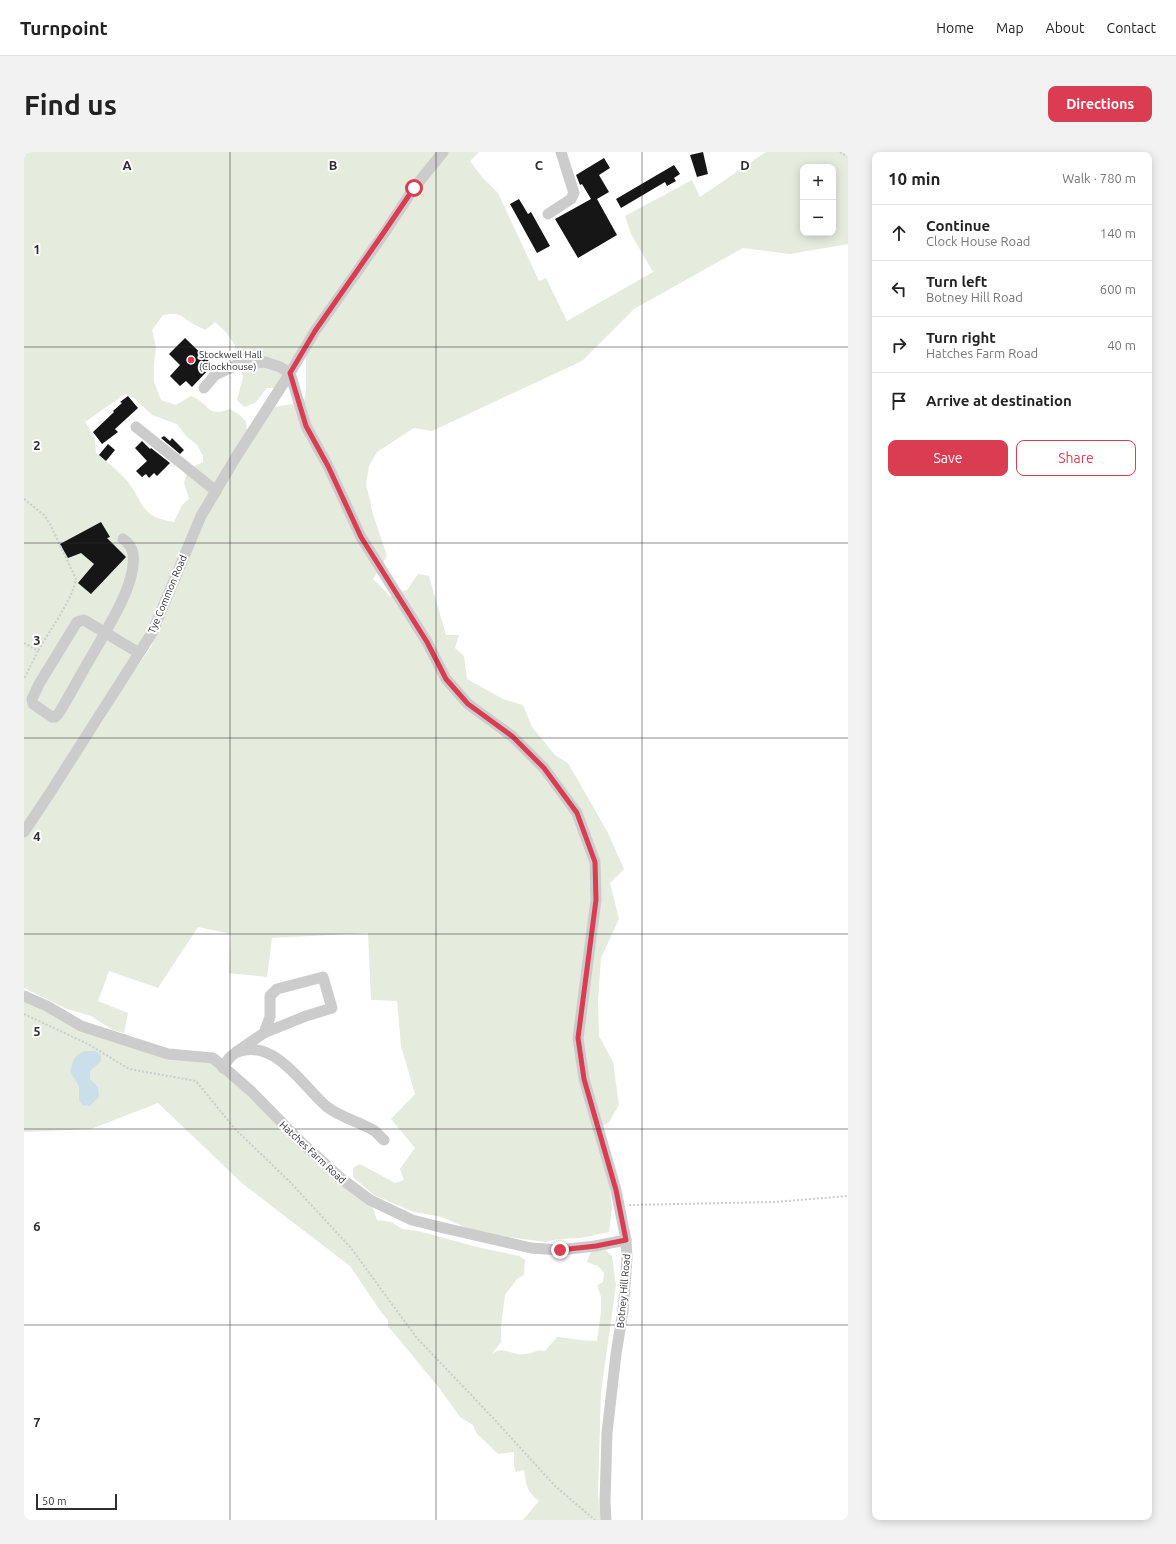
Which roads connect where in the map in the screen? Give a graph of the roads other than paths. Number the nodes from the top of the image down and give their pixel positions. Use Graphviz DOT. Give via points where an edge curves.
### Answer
graph roads {
  1 [pos="443,152"];
  2 [pos="561,152"];
  3 [pos="548,214"];
  4 [pos="290,373"];
  5 [pos="204,388"];
  6 [pos="136,427"];
  7 [pos="216,491"];
  8 [pos="123,539"];
  9 [pos="105,632"];
  10 [pos="139,653"];
  11 [pos="24,832"];
  12 [pos="24,996"];
  13 [pos="264,1033"];
  14 [pos="236,1052"];
  15 [pos="223,1068"];
  16 [pos="384,1140"];
  17 [pos="626,1240"];
  18 [pos="606,1520"];
  1 -- 4 [label="street, Tye Common Road" via="414,188 315,331"];
  2 -- 3 [label="street" via="574,193 571,199"];
  4 -- 5 [label="street" via="265,362 236,365 215,375"];
  4 -- 7 [label="street, Tye Common Road"];
  4 -- 17 [label="street, Botney Hill Road" via="306,426 361,537 427,642 446,679 468,704 512,736 544,768 577,813 595,862 596,900 578,1038 584,1079 606,1151"];
  6 -- 7 [label="street"];
  7 -- 10 [label="street, Tye Common Road" via="200,516 152,633"];
  8 -- 9 [label="street" via="133,553 131,572 123,598"];
  9 -- 9 [label="street" via="57,716 52,717 33,704 32,699 39,684 77,622 84,620"];
  9 -- 10 [label="street"];
  10 -- 11 [label="street, Tye Common Road"];
  12 -- 15 [label="street, Hatches Farm Road" via="81,1026 168,1054 213,1058"];
  13 -- 13 [label="street" via="270,1017 270,996 276,989 323,977 332,1008"];
  13 -- 14 [label="street"];
  14 -- 15 [label="street"];
  14 -- 16 [label="street" via="251,1049 266,1053 307,1085 326,1106 374,1130"];
  15 -- 17 [label="street, Hatches Farm Road" via="252,1092 300,1142 343,1180 370,1200 412,1220 531,1248 560,1250"];
  17 -- 18 [label="street, Botney Hill Road" via="623,1311 607,1433"];
}
